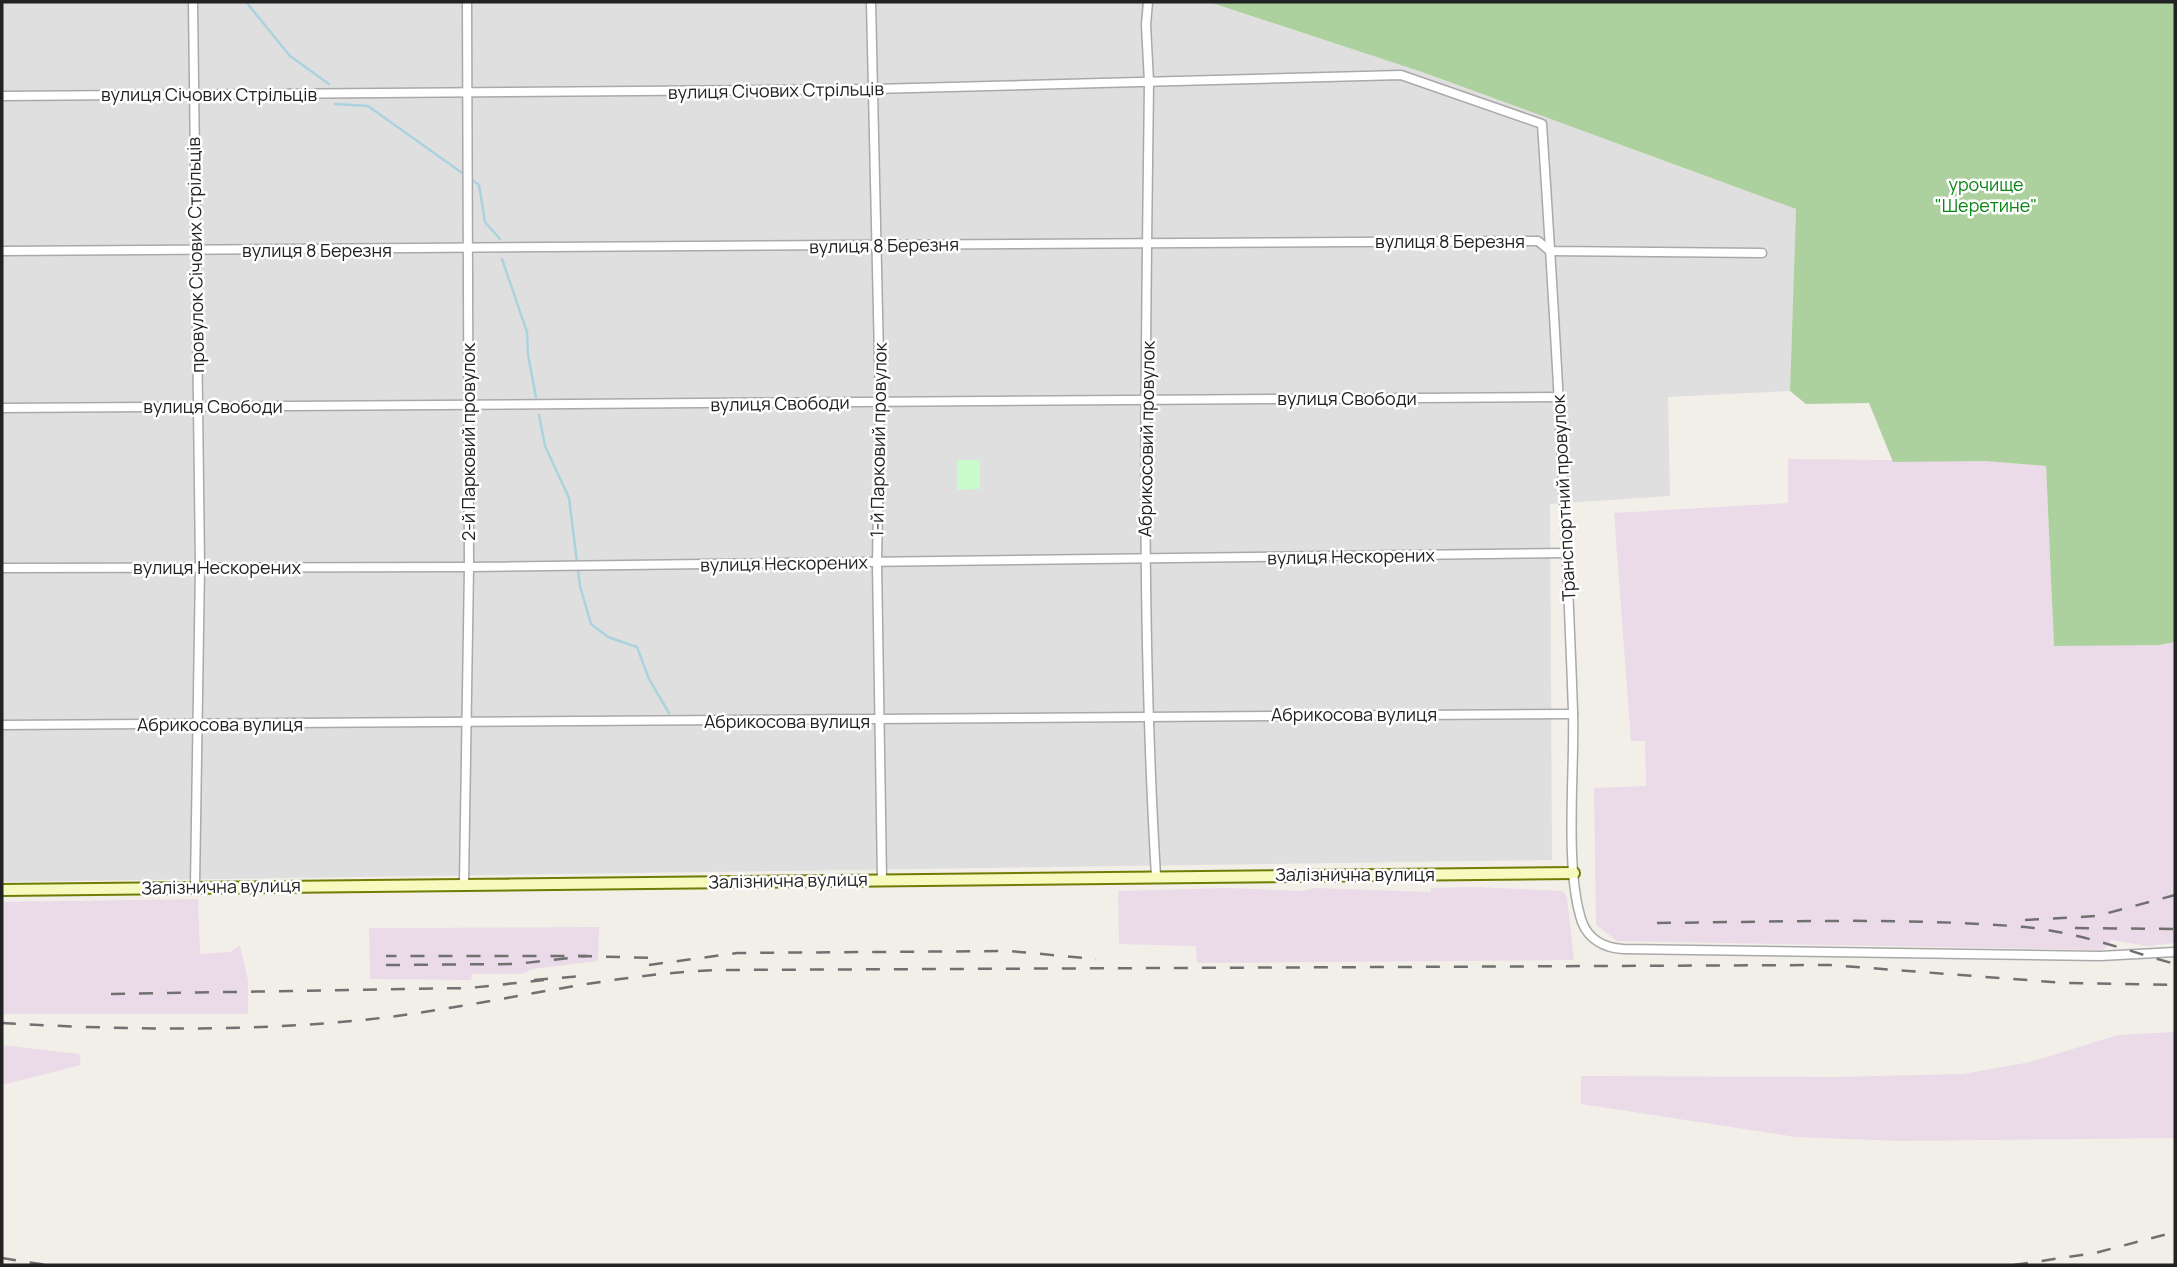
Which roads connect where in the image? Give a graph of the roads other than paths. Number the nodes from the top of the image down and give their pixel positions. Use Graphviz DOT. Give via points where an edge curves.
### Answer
graph roads {
  1 [pos="193,2"];
  2 [pos="467,2"];
  3 [pos="871,2"];
  4 [pos="1148,2"];
  5 [pos="1149,82"];
  6 [pos="874,89"];
  7 [pos="466,92"];
  8 [pos="192,94"];
  9 [pos="2,96"];
  10 [pos="1542,124"];
  11 [pos="1147,241"];
  12 [pos="877,245"];
  13 [pos="194,250"];
  14 [pos="467,250"];
  15 [pos="2,251"];
  16 [pos="1550,251"];
  17 [pos="1762,253"];
  18 [pos="1558,397"];
  19 [pos="1147,399"];
  20 [pos="880,402"];
  21 [pos="198,406"];
  22 [pos="468,406"];
  23 [pos="2,408"];
  24 [pos="1566,554"];
  25 [pos="1145,559"];
  26 [pos="877,562"];
  27 [pos="200,566"];
  28 [pos="469,567"];
  29 [pos="2,568"];
  30 [pos="1573,713"];
  31 [pos="1146,714"];
  32 [pos="880,720"];
  33 [pos="466,723"];
  34 [pos="199,724"];
  35 [pos="2,725"];
  36 [pos="1574,873"];
  37 [pos="1156,876"];
  38 [pos="882,879"];
  39 [pos="464,883"];
  40 [pos="195,886"];
  41 [pos="2,890"];
  42 [pos="2175,952"];
  1 -- 8 [label="street, провулок Січових Стрільців"];
  2 -- 7 [label="street, 2-й Парковий провулок"];
  3 -- 6 [label="street, 1-й Парковий провулок"];
  4 -- 5 [label="street, Абрикосовий провулок"];
  5 -- 6 [label="street, вулиця Січових Стрільців"];
  5 -- 10 [label="street, вулиця Січових Стрільців" via="1401,75"];
  5 -- 11 [label="street, Абрикосовий провулок"];
  6 -- 7 [label="street, вулиця Січових Стрільців"];
  6 -- 12 [label="street, 1-й Парковий провулок"];
  7 -- 8 [label="street, вулиця Січових Стрільців"];
  7 -- 14 [label="street, 2-й Парковий провулок"];
  8 -- 9 [label="street, вулиця Січових Стрільців"];
  8 -- 13 [label="street, провулок Січових Стрільців"];
  10 -- 16 [label="street, Транспортний провулок"];
  11 -- 12 [label="street, вулиця 8 Березня"];
  11 -- 16 [label="street, вулиця 8 Березня" via="1538,241"];
  11 -- 19 [label="street, Абрикосовий провулок"];
  12 -- 14 [label="street, вулиця 8 Березня"];
  12 -- 20 [label="street, 1-й Парковий провулок"];
  13 -- 14 [label="street, вулиця 8 Березня"];
  13 -- 15 [label="street, вулиця 8 Березня"];
  13 -- 21 [label="street, провулок Січових Стрільців"];
  14 -- 22 [label="street, 2-й Парковий провулок"];
  16 -- 17 [label="street, вулиця 8 Березня"];
  16 -- 18 [label="street, Транспортний провулок"];
  18 -- 19 [label="street, вулиця Свободи"];
  18 -- 24 [label="street, Транспортний провулок"];
  19 -- 20 [label="street, вулиця Свободи"];
  19 -- 25 [label="street, Абрикосовий провулок"];
  20 -- 22 [label="street, вулиця Свободи"];
  20 -- 26 [label="street, 1-й Парковий провулок"];
  21 -- 22 [label="street, вулиця Свободи"];
  21 -- 23 [label="street, вулиця Свободи"];
  21 -- 27 [label="street, провулок Січових Стрільців"];
  22 -- 28 [label="street, 2-й Парковий провулок"];
  24 -- 25 [label="street, вулиця Нескорених"];
  24 -- 30 [label="street, Транспортний провулок"];
  25 -- 26 [label="street, вулиця Нескорених"];
  25 -- 31 [label="street, Абрикосовий провулок"];
  26 -- 28 [label="street, вулиця Нескорених"];
  26 -- 32 [label="street, 1-й Парковий провулок"];
  27 -- 28 [label="street, вулиця Нескорених"];
  27 -- 29 [label="street, вулиця Нескорених"];
  27 -- 34 [label="street, провулок Січових Стрільців"];
  28 -- 33 [label="street, 2-й Парковий провулок"];
  30 -- 31 [label="street, Абрикосова вулиця"];
  30 -- 36 [label="street, Транспортний провулок"];
  31 -- 32 [label="street, Абрикосова вулиця"];
  31 -- 37 [label="street, Абрикосовий провулок"];
  32 -- 33 [label="street, Абрикосова вулиця"];
  32 -- 38 [label="street, 1-й Парковий провулок"];
  33 -- 34 [label="street, Абрикосова вулиця"];
  33 -- 39 [label="street, 2-й Парковий провулок"];
  34 -- 35 [label="street, Абрикосова вулиця"];
  34 -- 40 [label="street, провулок Січових Стрільців"];
  36 -- 37 [label="street, Залізнична вулиця"];
  36 -- 42 [label="street, Транспортний провулок" via="1582,922 1589,935 1612,948 2100,956"];
  37 -- 38 [label="street, Залізнична вулиця"];
  38 -- 39 [label="street, Залізнична вулиця"];
  39 -- 40 [label="street, Залізнична вулиця"];
  40 -- 41 [label="street, Залізнична вулиця"];
}
